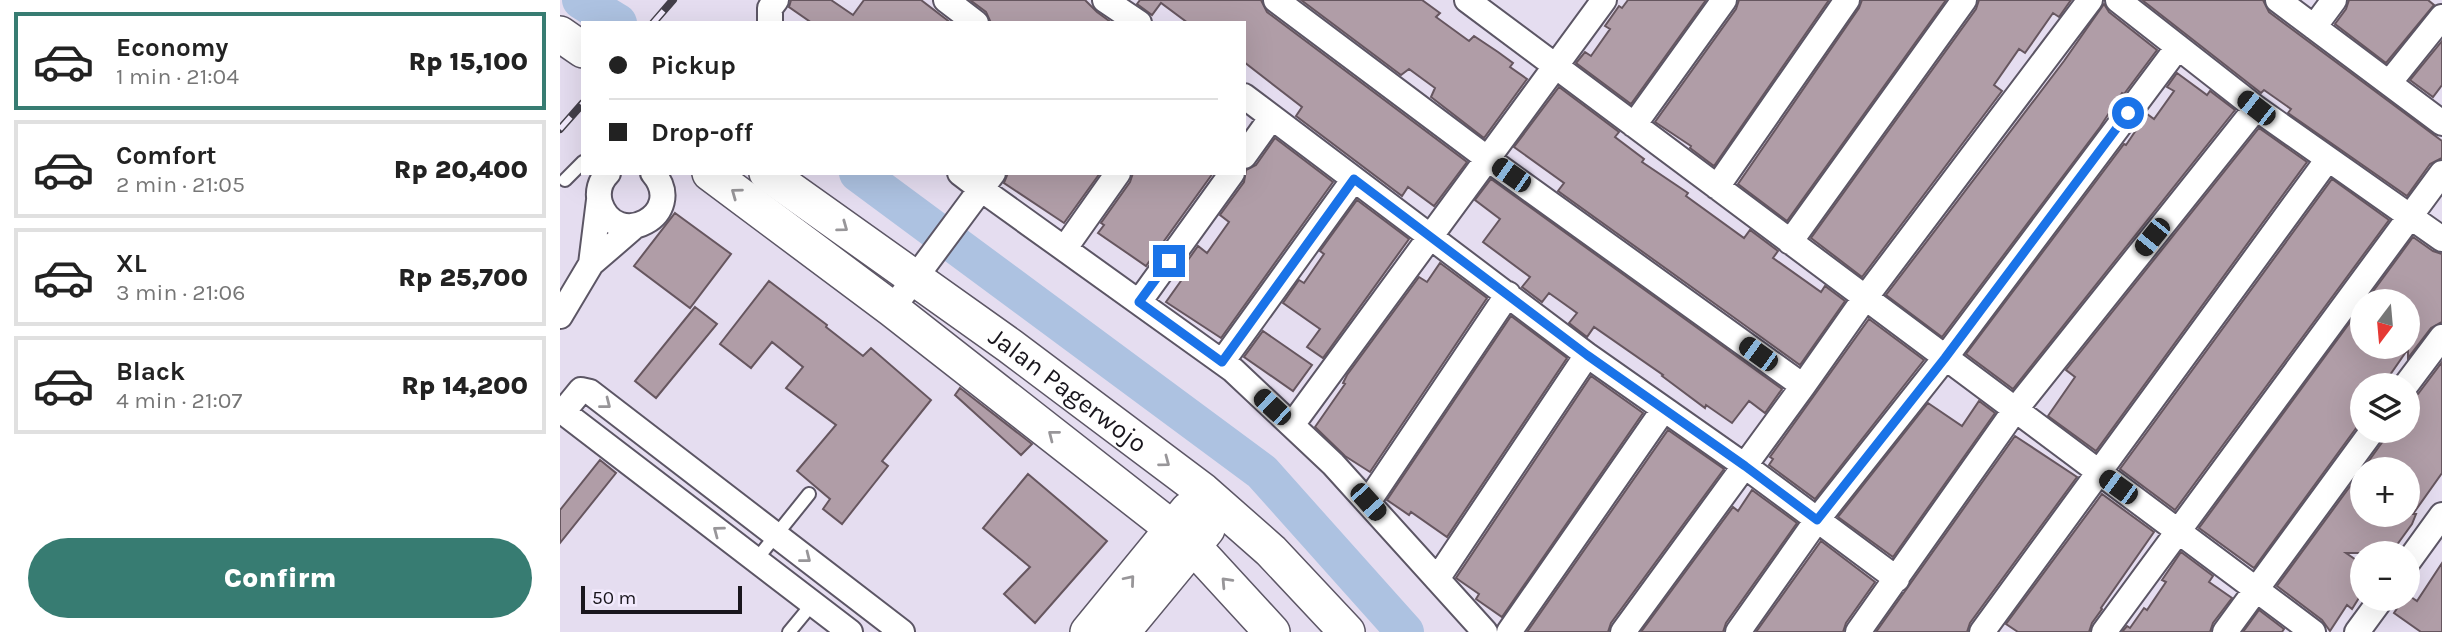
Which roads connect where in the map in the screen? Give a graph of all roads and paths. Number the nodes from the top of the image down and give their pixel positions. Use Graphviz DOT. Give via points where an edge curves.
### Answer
graph roads {
  1 [pos="776,0"];
  2 [pos="946,0"];
  3 [pos="1276,0"];
  4 [pos="1467,0"];
  5 [pos="1604,0"];
  6 [pos="1724,0"];
  7 [pos="1847,0"];
  8 [pos="1964,0"];
  9 [pos="2090,0"];
  10 [pos="2118,0"];
  11 [pos="2278,0"];
  12 [pos="2334,0"];
  13 [pos="1107,7"];
  14 [pos="2442,17"];
  15 [pos="771,21"];
  16 [pos="973,21"];
  17 [pos="1135,21"];
  18 [pos="2314,27"];
  19 [pos="560,34"];
  20 [pos="2178,47"];
  21 [pos="581,49"];
  22 [pos="1554,65"];
  23 [pos="2389,83"];
  24 [pos="1246,98"];
  25 [pos="2256,108"];
  26 [pos="1272,117"];
  27 [pos="2442,124"];
  28 [pos="1634,125"];
  29 [pos="1246,153"];
  30 [pos="1488,159"];
  31 [pos="2328,159"];
  32 [pos="581,164"];
  33 [pos="2442,173"];
  34 [pos="607,175"];
  35 [pos="656,175"];
  36 [pos="713,175"];
  37 [pos="967,175"];
  38 [pos="1117,175"];
  39 [pos="1231,175"];
  40 [pos="1354,179"];
  41 [pos="565,180"];
  42 [pos="987,181"];
  43 [pos="781,183"];
  44 [pos="1717,187"];
  45 [pos="599,200"];
  46 [pos="2409,216"];
  47 [pos="773,221"];
  48 [pos="635,226"];
  49 [pos="1431,237"];
  50 [pos="2442,239"];
  51 [pos="1790,242"];
  52 [pos="1065,248"];
  53 [pos="591,264"];
  54 [pos="919,273"];
  55 [pos="568,285"];
  56 [pos="1508,294"];
  57 [pos="1865,298"];
  58 [pos="1139,302"];
  59 [pos="892,309"];
  60 [pos="560,316"];
  61 [pos="2442,337"];
  62 [pos="1587,355"];
  63 [pos="1945,358"];
  64 [pos="1222,362"];
  65 [pos="2415,373"];
  66 [pos="1803,386"];
  67 [pos="1664,409"];
  68 [pos="2015,410"];
  69 [pos="1292,425"];
  70 [pos="2363,443"];
  71 [pos="1745,466"];
  72 [pos="2098,473"];
  73 [pos="809,494"];
  74 [pos="1214,500"];
  75 [pos="1368,502"];
  76 [pos="2442,514"];
  77 [pos="1817,520"];
  78 [pos="2177,531"];
  79 [pos="775,534"];
  80 [pos="1183,537"];
  81 [pos="2420,545"];
  82 [pos="755,559"];
  83 [pos="1437,579"];
  84 [pos="1897,579"];
  85 [pos="2256,587"];
  86 [pos="813,603"];
  87 [pos="2372,611"];
  88 [pos="789,632"];
  89 [pos="850,632"];
  90 [pos="902,632"];
  91 [pos="1088,632"];
  92 [pos="1122,632"];
  93 [pos="1272,632"];
  94 [pos="1347,632"];
  95 [pos="1485,632"];
  96 [pos="1509,632"];
  97 [pos="1623,632"];
  98 [pos="1738,632"];
  99 [pos="1858,632"];
  100 [pos="1982,632"];
  101 [pos="2104,632"];
  102 [pos="2225,632"];
  103 [pos="2314,632"];
  104 [pos="2357,632"];
  1 -- 15 [label="street" via="770,8"];
  2 -- 16 [label="street"];
  3 -- 30 [label="street"];
  4 -- 22 [label="street"];
  5 -- 22 [label="street"];
  6 -- 28 [label="street"];
  7 -- 44 [label="street"];
  8 -- 51 [label="street"];
  9 -- 57 [label="street"];
  10 -- 20 [label="street"];
  11 -- 18 [label="street"];
  12 -- 18 [label="street"];
  13 -- 17 [label="street"];
  14 -- 23 [label="street"];
  18 -- 23 [label="street"];
  19 -- 21 [label="main road"];
  20 -- 25 [label="street"];
  20 -- 63 [label="street"];
  22 -- 28 [label="street"];
  22 -- 30 [label="street"];
  23 -- 27 [label="street"];
  24 -- 26 [label="street"];
  25 -- 31 [label="street"];
  25 -- 68 [label="street"];
  26 -- 29 [label="street"];
  26 -- 40 [label="street"];
  28 -- 44 [label="street"];
  30 -- 49 [label="street"];
  30 -- 66 [label="street"];
  31 -- 46 [label="street"];
  31 -- 72 [label="street"];
  32 -- 41 [label="lane"];
  33 -- 46 [label="street"];
  34 -- 45 [label="street" via="599,188"];
  35 -- 48 [label="street" via="661,184 660,206 646,223"];
  47 -- 36 [label="main road, Jalan Pagerwojo, one-way"];
  37 -- 42 [label="street"];
  38 -- 52 [label="street"];
  39 -- 58 [label="street"];
  40 -- 49 [label="street"];
  40 -- 64 [label="street"];
  42 -- 52 [label="street"];
  42 -- 54 [label="street"];
  43 -- 47 [label="main road"];
  43 -- 54 [label="main road, Jalan Pagerwojo, one-way"];
  44 -- 51 [label="street"];
  45 -- 48 [label="street" via="610,219"];
  45 -- 53 [label="street"];
  46 -- 50 [label="street"];
  46 -- 78 [label="street"];
  47 -- 59 [label="main road, Jalan Pagerwojo"];
  48 -- 53 [label="street"];
  49 -- 56 [label="street"];
  49 -- 69 [label="street"];
  51 -- 57 [label="street"];
  52 -- 58 [label="street"];
  53 -- 55 [label="street"];
  54 -- 59 [label="street"];
  54 -- 74 [label="main road, Jalan Pagerwojo, one-way"];
  55 -- 60 [label="street"];
  56 -- 62 [label="street"];
  56 -- 75 [label="street"];
  57 -- 63 [label="street"];
  57 -- 66 [label="street"];
  58 -- 64 [label="street"];
  80 -- 59 [label="main road, Jalan Pagerwojo, one-way"];
  61 -- 65 [label="street"];
  62 -- 67 [label="street"];
  62 -- 83 [label="street"];
  63 -- 68 [label="street"];
  63 -- 77 [label="street"];
  64 -- 69 [label="street"];
  66 -- 71 [label="street"];
  67 -- 71 [label="street"];
  67 -- 96 [label="street"];
  68 -- 72 [label="street"];
  68 -- 84 [label="street"];
  69 -- 75 [label="street"];
  70 -- 85 [label="street"];
  71 -- 77 [label="street"];
  71 -- 97 [label="street"];
  72 -- 78 [label="street"];
  72 -- 100 [label="street"];
  73 -- 79 [label="lane"];
  74 -- 80 [label="main road"];
  74 -- 94 [label="main road, Jalan Pagerwojo" via="1271,551"];
  75 -- 83 [label="street"];
  76 -- 81 [label="street"];
  77 -- 84 [label="street"];
  77 -- 98 [label="street"];
  78 -- 85 [label="street"];
  78 -- 101 [label="street"];
  79 -- 82 [label="lane"];
  82 -- 79 [label="street, one-way" via="567,415 566,407 581,390 590,392"];
  79 -- 90 [label="street, one-way"];
  91 -- 80 [label="main road, one-way"];
  80 -- 92 [label="main road"];
  93 -- 80 [label="main road, Jalan Pagerwojo, one-way"];
  82 -- 86 [label="street"];
  83 -- 95 [label="street"];
  84 -- 99 [label="street"];
  85 -- 102 [label="street"];
  85 -- 103 [label="street"];
  86 -- 88 [label="lane"];
  86 -- 89 [label="street"];
  87 -- 104 [label="street"];
}
